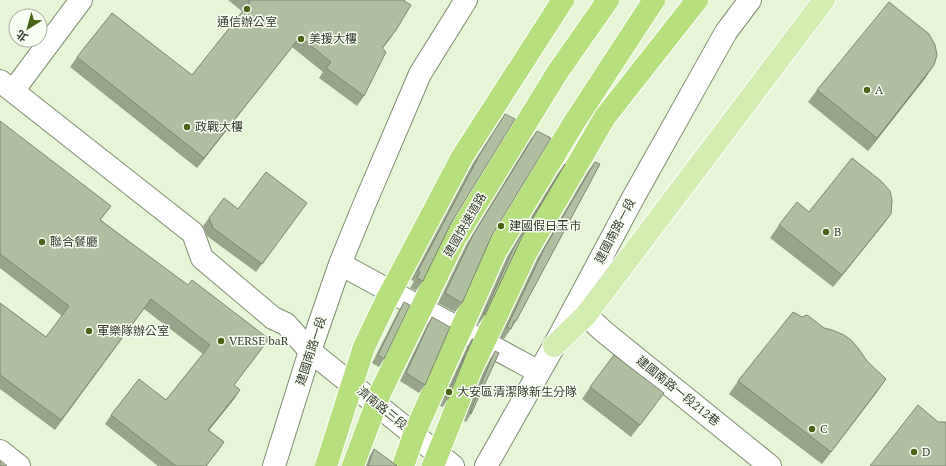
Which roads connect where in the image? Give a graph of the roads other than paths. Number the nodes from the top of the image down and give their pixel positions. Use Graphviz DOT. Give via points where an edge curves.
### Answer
graph roads {
  1 [pos="81,0"];
  2 [pos="466,0"];
  3 [pos="563,0"];
  4 [pos="608,0"];
  5 [pos="654,0"];
  6 [pos="697,0"];
  7 [pos="750,0"];
  8 [pos="824,0"];
  9 [pos="6,86"];
  10 [pos="340,264"];
  11 [pos="586,315"];
  12 [pos="554,346"];
  13 [pos="310,351"];
  14 [pos="539,372"];
  15 [pos="0,451"];
  16 [pos="19,466"];
  17 [pos="274,466"];
  18 [pos="326,466"];
  19 [pos="353,466"];
  20 [pos="402,466"];
  21 [pos="433,466"];
  22 [pos="453,466"];
  23 [pos="486,466"];
  24 [pos="770,466"];
  1 -- 9 [label="street"];
  2 -- 10 [label="street, 建國南路一段" via="420,74"];
  3 -- 18 [label="highway, bridge" via="462,157 386,301 364,347"];
  4 -- 19 [label="highway, 建國快速道路, bridge" via="557,73 455,239 380,391"];
  5 -- 20 [label="highway, bridge" via="575,121 496,250"];
  6 -- 21 [label="highway, bridge" via="605,116 526,253 471,370"];
  7 -- 12 [label="street, 建國南路一段" via="726,32"];
  8 -- 11 [label="main road"];
  9 -- 13 [label="street, 濟南路三段" via="193,233 202,258 273,318 286,324"];
  10 -- 13 [label="street, 建國南路一段"];
  10 -- 14 [label="street"];
  11 -- 12 [label="main road"];
  11 -- 24 [label="street, 建國南路一段212巷"];
  12 -- 14 [label="street, 建國南路一段"];
  13 -- 17 [label="street, 建國南路一段"];
  13 -- 22 [label="street, 濟南路三段"];
  14 -- 23 [label="street, 建國南路一段"];
  15 -- 16 [label="street"];
}
